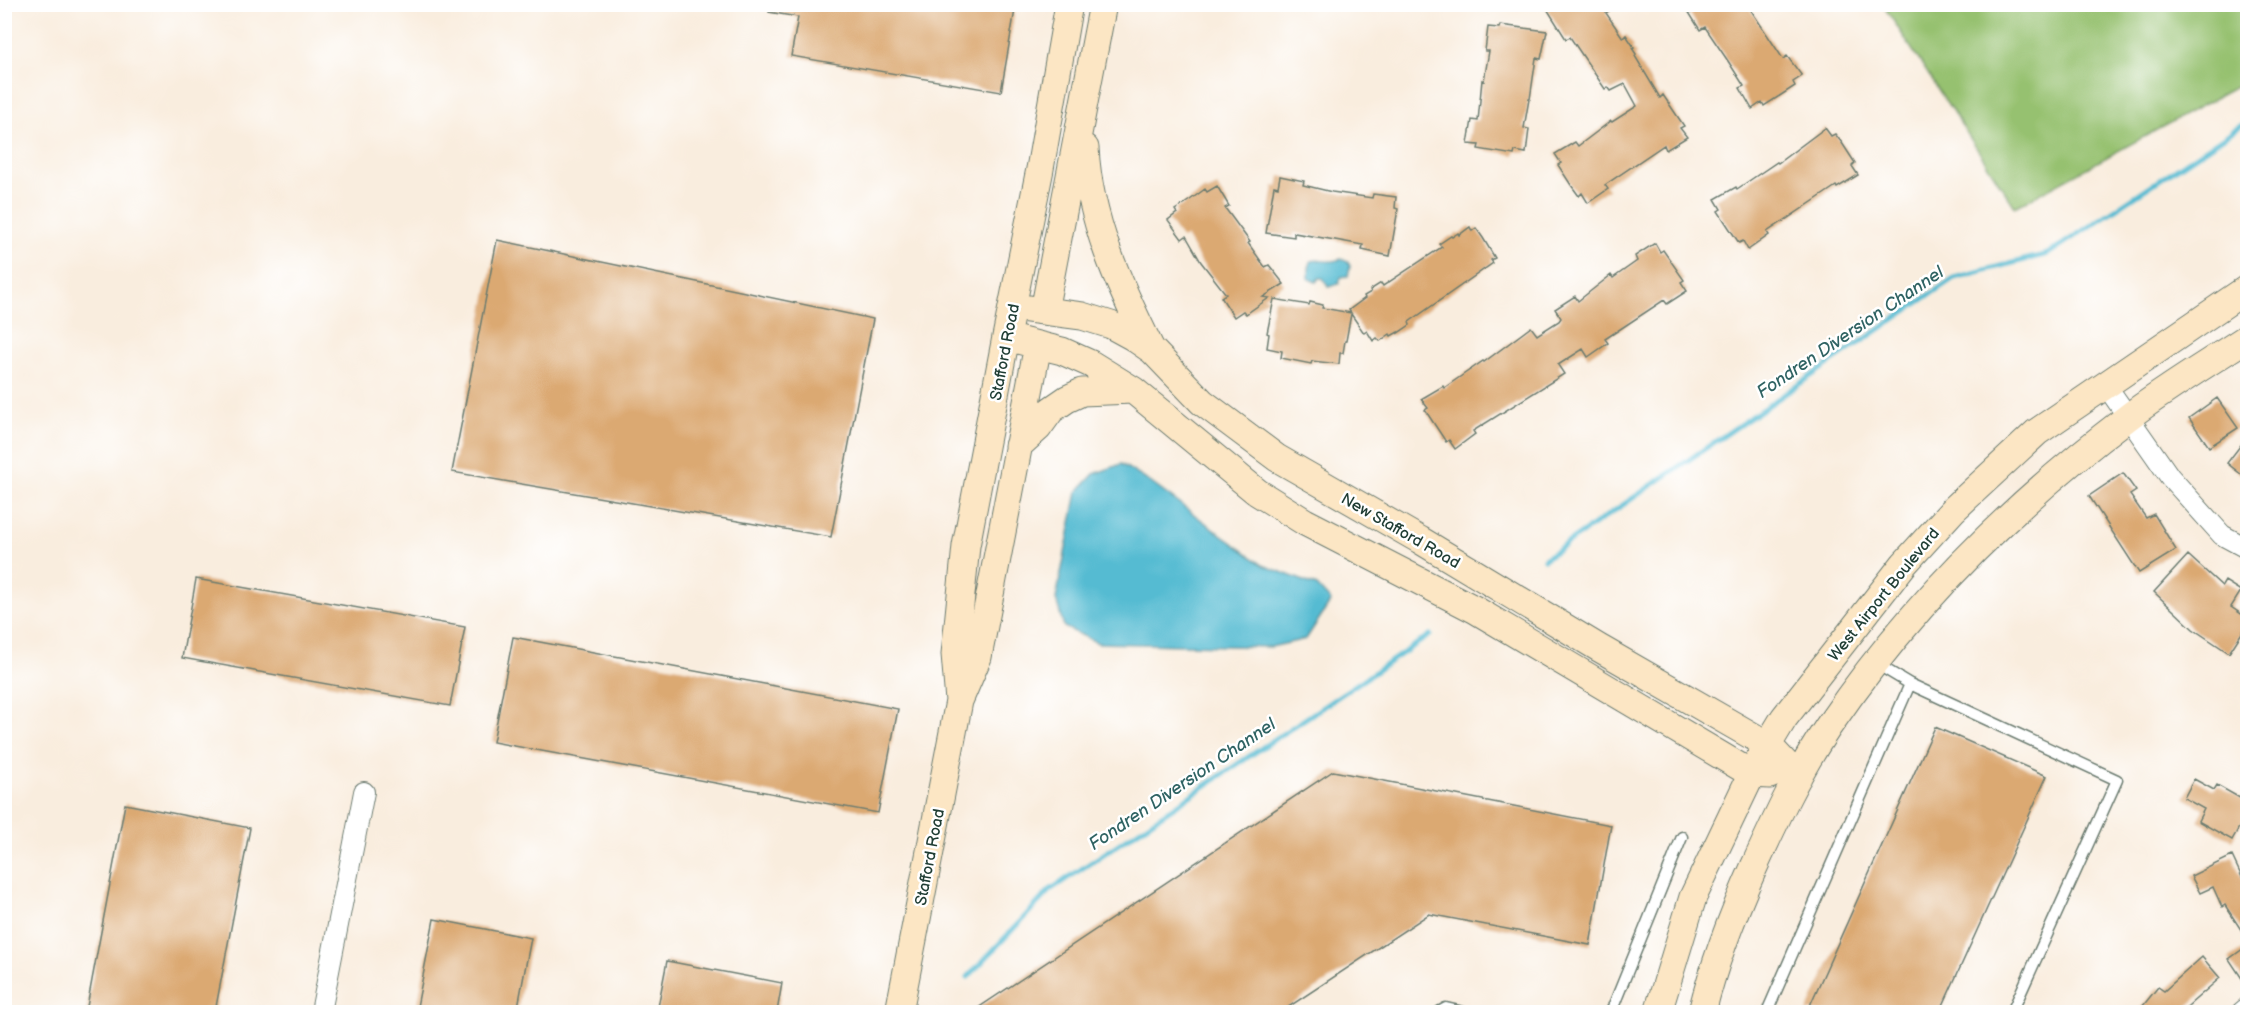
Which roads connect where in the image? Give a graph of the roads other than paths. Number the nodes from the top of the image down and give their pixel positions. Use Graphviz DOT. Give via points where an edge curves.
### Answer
graph roads {
  1 [pos="1069,4"];
  2 [pos="1103,4"];
  3 [pos="1083,106"];
  4 [pos="2247,288"];
  5 [pos="1013,307"];
  6 [pos="1044,311"];
  7 [pos="1006,337"];
  8 [pos="2247,337"];
  9 [pos="1038,345"];
  10 [pos="1152,350"];
  11 [pos="2105,384"];
  12 [pos="1133,390"];
  13 [pos="2128,417"];
  14 [pos="1018,446"];
  15 [pos="1277,458"];
  16 [pos="1257,492"];
  17 [pos="2247,549"];
  18 [pos="1875,663"];
  19 [pos="1910,684"];
  20 [pos="959,701"];
  21 [pos="1768,745"];
  22 [pos="1752,774"];
  23 [pos="1798,777"];
  24 [pos="364,792"];
  25 [pos="1682,837"];
  26 [pos="2247,1007"];
  27 [pos="321,1012"];
  28 [pos="899,1012"];
  29 [pos="1438,1012"];
  30 [pos="1463,1012"];
  31 [pos="1611,1012"];
  32 [pos="1658,1012"];
  33 [pos="1702,1012"];
  34 [pos="1767,1012"];
  35 [pos="2013,1012"];
  36 [pos="2242,1012"];
  1 -- 5 [label="main road, Stafford Road"];
  2 -- 3 [label="main road, Stafford Road"];
  3 -- 6 [label="main road, Stafford Road"];
  3 -- 10 [label="main road" via="1087,178 1099,228 1110,261"];
  4 -- 11 [label="main road, West Airport Boulevard"];
  5 -- 6 [label="main road, New Stafford Road"];
  5 -- 7 [label="main road, Stafford Road"];
  6 -- 10 [label="main road, New Stafford Road" via="1111,325"];
  7 -- 9 [label="main road, New Stafford Road"];
  7 -- 20 [label="main road, Stafford Road" via="966,546 955,654"];
  8 -- 13 [label="main road"];
  9 -- 12 [label="main road, New Stafford Road" via="1091,364"];
  9 -- 14 [label="main road, Stafford Road"];
  10 -- 15 [label="main road, New Stafford Road" via="1202,402"];
  11 -- 13 [label="street"];
  11 -- 21 [label="main road, West Airport Boulevard" via="2037,432 1925,540 1862,616"];
  12 -- 14 [label="main road" via="1082,392 1066,399"];
  12 -- 16 [label="main road, New Stafford Road"];
  13 -- 17 [label="street" via="2170,477 2223,535"];
  13 -- 18 [label="main road" via="2062,469 1997,529 1922,605"];
  14 -- 20 [label="main road, Stafford Road" via="978,657"];
  15 -- 16 [label="main road"];
  15 -- 21 [label="main road, New Stafford Road"];
  16 -- 22 [label="main road, New Stafford Road" via="1305,522 1474,609"];
  18 -- 19 [label="lane"];
  18 -- 23 [label="main road" via="1827,728"];
  19 -- 34 [label="lane"];
  19 -- 35 [label="lane" via="2117,780"];
  20 -- 28 [label="main road, Stafford Road"];
  21 -- 22 [label="main road, West Airport Boulevard"];
  21 -- 23 [label="main road, New Stafford Road"];
  22 -- 23 [label="main road"];
  22 -- 32 [label="main road, West Airport Boulevard" via="1693,897"];
  23 -- 33 [label="main road" via="1738,904"];
  24 -- 27 [label="street"];
  25 -- 31 [label="lane"];
  26 -- 36 [label="street"];
  29 -- 30 [label="lane" via="1446,1008"];
}
